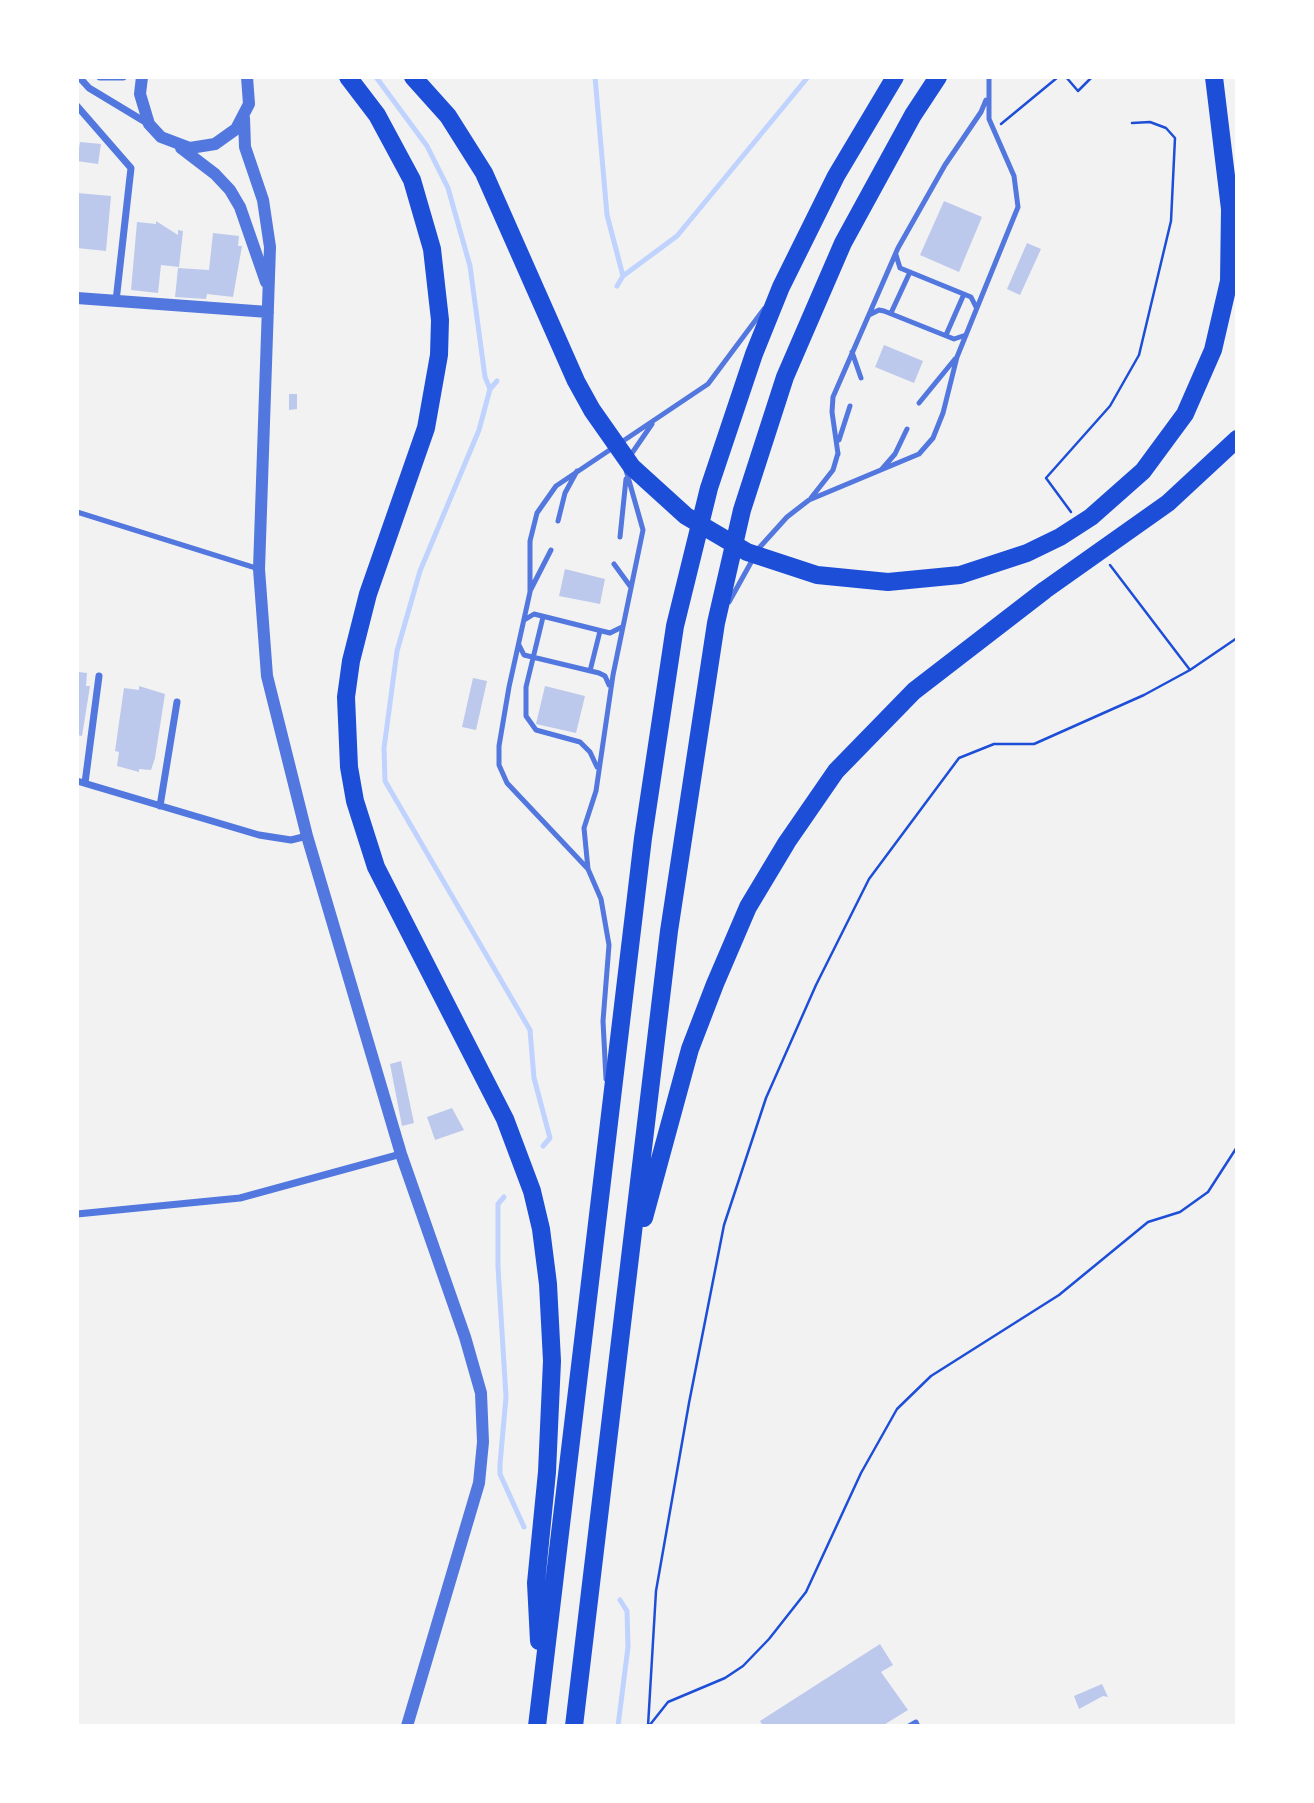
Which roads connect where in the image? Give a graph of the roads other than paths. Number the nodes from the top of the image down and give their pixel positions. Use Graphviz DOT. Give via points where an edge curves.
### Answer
graph roads {
  1 [pos="79,77"];
  2 [pos="100,77"];
  3 [pos="123,77"];
  4 [pos="142,77"];
  5 [pos="247,77"];
  6 [pos="348,77"];
  7 [pos="413,77"];
  8 [pos="895,77"];
  9 [pos="938,77"];
  10 [pos="989,77"];
  11 [pos="1214,77"];
  12 [pos="987,94"];
  13 [pos="77,106"];
  14 [pos="244,118"];
  15 [pos="149,124"];
  16 [pos="177,145"];
  17 [pos="896,253"];
  18 [pos="910,272"];
  19 [pos="781,287"];
  20 [pos="269,293"];
  21 [pos="964,294"];
  22 [pos="77,298"];
  23 [pos="116,301"];
  24 [pos="976,310"];
  25 [pos="268,313"];
  26 [pos="891,313"];
  27 [pos="866,317"];
  28 [pos="966,334"];
  29 [pos="946,335"];
  30 [pos="853,350"];
  31 [pos="957,357"];
  32 [pos="862,378"];
  33 [pos="919,403"];
  34 [pos="850,406"];
  35 [pos="659,417"];
  36 [pos="907,429"];
  37 [pos="1237,439"];
  38 [pos="838,454"];
  39 [pos="579,469"];
  40 [pos="626,470"];
  41 [pos="877,473"];
  42 [pos="809,500"];
  43 [pos="77,512"];
  44 [pos="558,522"];
  45 [pos="620,537"];
  46 [pos="551,550"];
  47 [pos="614,564"];
  48 [pos="259,569"];
  49 [pos="631,588"];
  50 [pos="530,593"];
  51 [pos="543,617"];
  52 [pos="524,622"];
  53 [pos="716,623"];
  54 [pos="623,624"];
  55 [pos="600,631"];
  56 [pos="519,643"];
  57 [pos="532,657"];
  58 [pos="590,671"];
  59 [pos="99,676"];
  60 [pos="611,691"];
  61 [pos="177,702"];
  62 [pos="598,774"];
  63 [pos="81,782"];
  64 [pos="160,806"];
  65 [pos="307,836"];
  66 [pos="588,869"];
  67 [pos="608,1125"];
  68 [pos="401,1154"];
  69 [pos="77,1214"];
  70 [pos="630,1265"];
  71 [pos="541,1697"];
  72 [pos="407,1726"];
  73 [pos="537,1726"];
  74 [pos="574,1726"];
  75 [pos="909,1726"];
  76 [pos="918,1726"];
  1 -- 15 [label="street" via="89,88"];
  2 -- 3 [label="street"];
  4 -- 15 [label="street" via="141,102"];
  5 -- 14 [label="street" via="249,104"];
  6 -- 71 [label="highway" via="377,116 412,180 432,249 440,320 436,379 426,428 368,594 351,661 346,697 349,766 376,867 505,1119 541,1229 552,1362 537,1583"];
  7 -- 11 [label="highway" via="448,116 484,173 562,351 592,410 632,467 686,516 716,536 771,561 817,575 888,582 948,577 1027,553 1091,517 1143,471 1164,445 1201,382 1220,326 1228,281 1230,209"];
  8 -- 19 [label="highway" via="836,176"];
  9 -- 53 [label="highway" via="843,243 789,365 742,510"];
  10 -- 12 [label="lane"];
  12 -- 17 [label="lane" via="981,112 925,198"];
  12 -- 24 [label="lane" via="992,131 1014,176 1018,207"];
  13 -- 23 [label="street" via="131,168"];
  14 -- 16 [label="street" via="215,144 203,148"];
  14 -- 20 [label="street" via="247,159 263,200"];
  15 -- 16 [label="street"];
  16 -- 20 [label="street" via="230,190"];
  17 -- 18 [label="lane" via="897,264"];
  17 -- 27 [label="lane"];
  18 -- 21 [label="lane"];
  18 -- 26 [label="lane"];
  19 -- 35 [label="lane" via="709,384"];
  19 -- 67 [label="highway" via="729,421 676,626 653,768"];
  20 -- 25 [label="street"];
  21 -- 24 [label="lane" via="974,300"];
  21 -- 29 [label="lane"];
  22 -- 23 [label="street"];
  23 -- 25 [label="street"];
  24 -- 28 [label="lane"];
  25 -- 48 [label="street"];
  26 -- 27 [label="lane" via="878,310"];
  26 -- 29 [label="lane"];
  27 -- 30 [label="lane"];
  28 -- 29 [label="lane" via="959,339"];
  28 -- 31 [label="lane"];
  30 -- 32 [label="lane"];
  30 -- 38 [label="lane" via="831,404"];
  31 -- 33 [label="lane"];
  31 -- 41 [label="lane" via="933,438 919,454"];
  34 -- 38 [label="lane" via="840,431"];
  35 -- 39 [label="lane"];
  35 -- 40 [label="lane" via="637,441"];
  36 -- 41 [label="lane" via="895,454"];
  37 -- 70 [label="highway" via="1168,503 914,691 836,771 748,907 715,984 690,1049"];
  38 -- 42 [label="lane" via="833,470"];
  39 -- 44 [label="lane" via="565,493"];
  39 -- 50 [label="lane" via="556,486 537,513 529,552"];
  40 -- 45 [label="lane"];
  40 -- 49 [label="lane" via="643,530"];
  41 -- 42 [label="lane"];
  42 -- 53 [label="lane" via="759,548"];
  43 -- 48 [label="lane"];
  46 -- 50 [label="lane"];
  47 -- 49 [label="lane"];
  48 -- 65 [label="street" via="267,676"];
  49 -- 54 [label="lane"];
  50 -- 52 [label="lane"];
  51 -- 52 [label="lane" via="531,615"];
  51 -- 55 [label="lane"];
  51 -- 57 [label="lane"];
  52 -- 56 [label="lane"];
  53 -- 70 [label="highway" via="669,930"];
  54 -- 55 [label="lane" via="615,633"];
  54 -- 60 [label="lane"];
  55 -- 58 [label="lane"];
  56 -- 57 [label="lane" via="522,653"];
  56 -- 66 [label="lane" via="499,765 507,783"];
  57 -- 58 [label="lane"];
  57 -- 62 [label="lane" via="525,697 528,723 536,730 580,742 594,758"];
  58 -- 60 [label="lane" via="605,676"];
  59 -- 63 [label="street"];
  60 -- 62 [label="lane"];
  61 -- 64 [label="street"];
  62 -- 66 [label="lane" via="584,828"];
  63 -- 64 [label="street"];
  64 -- 65 [label="street" via="276,839"];
  65 -- 68 [label="street"];
  66 -- 67 [label="lane" via="608,929 603,1021"];
  67 -- 71 [label="highway"];
  68 -- 69 [label="street" via="240,1198"];
  68 -- 72 [label="street" via="481,1393 482,1442 479,1483"];
  70 -- 74 [label="highway"];
  71 -- 73 [label="highway"];
  75 -- 76 [label="lane" via="916,1722"];
}
